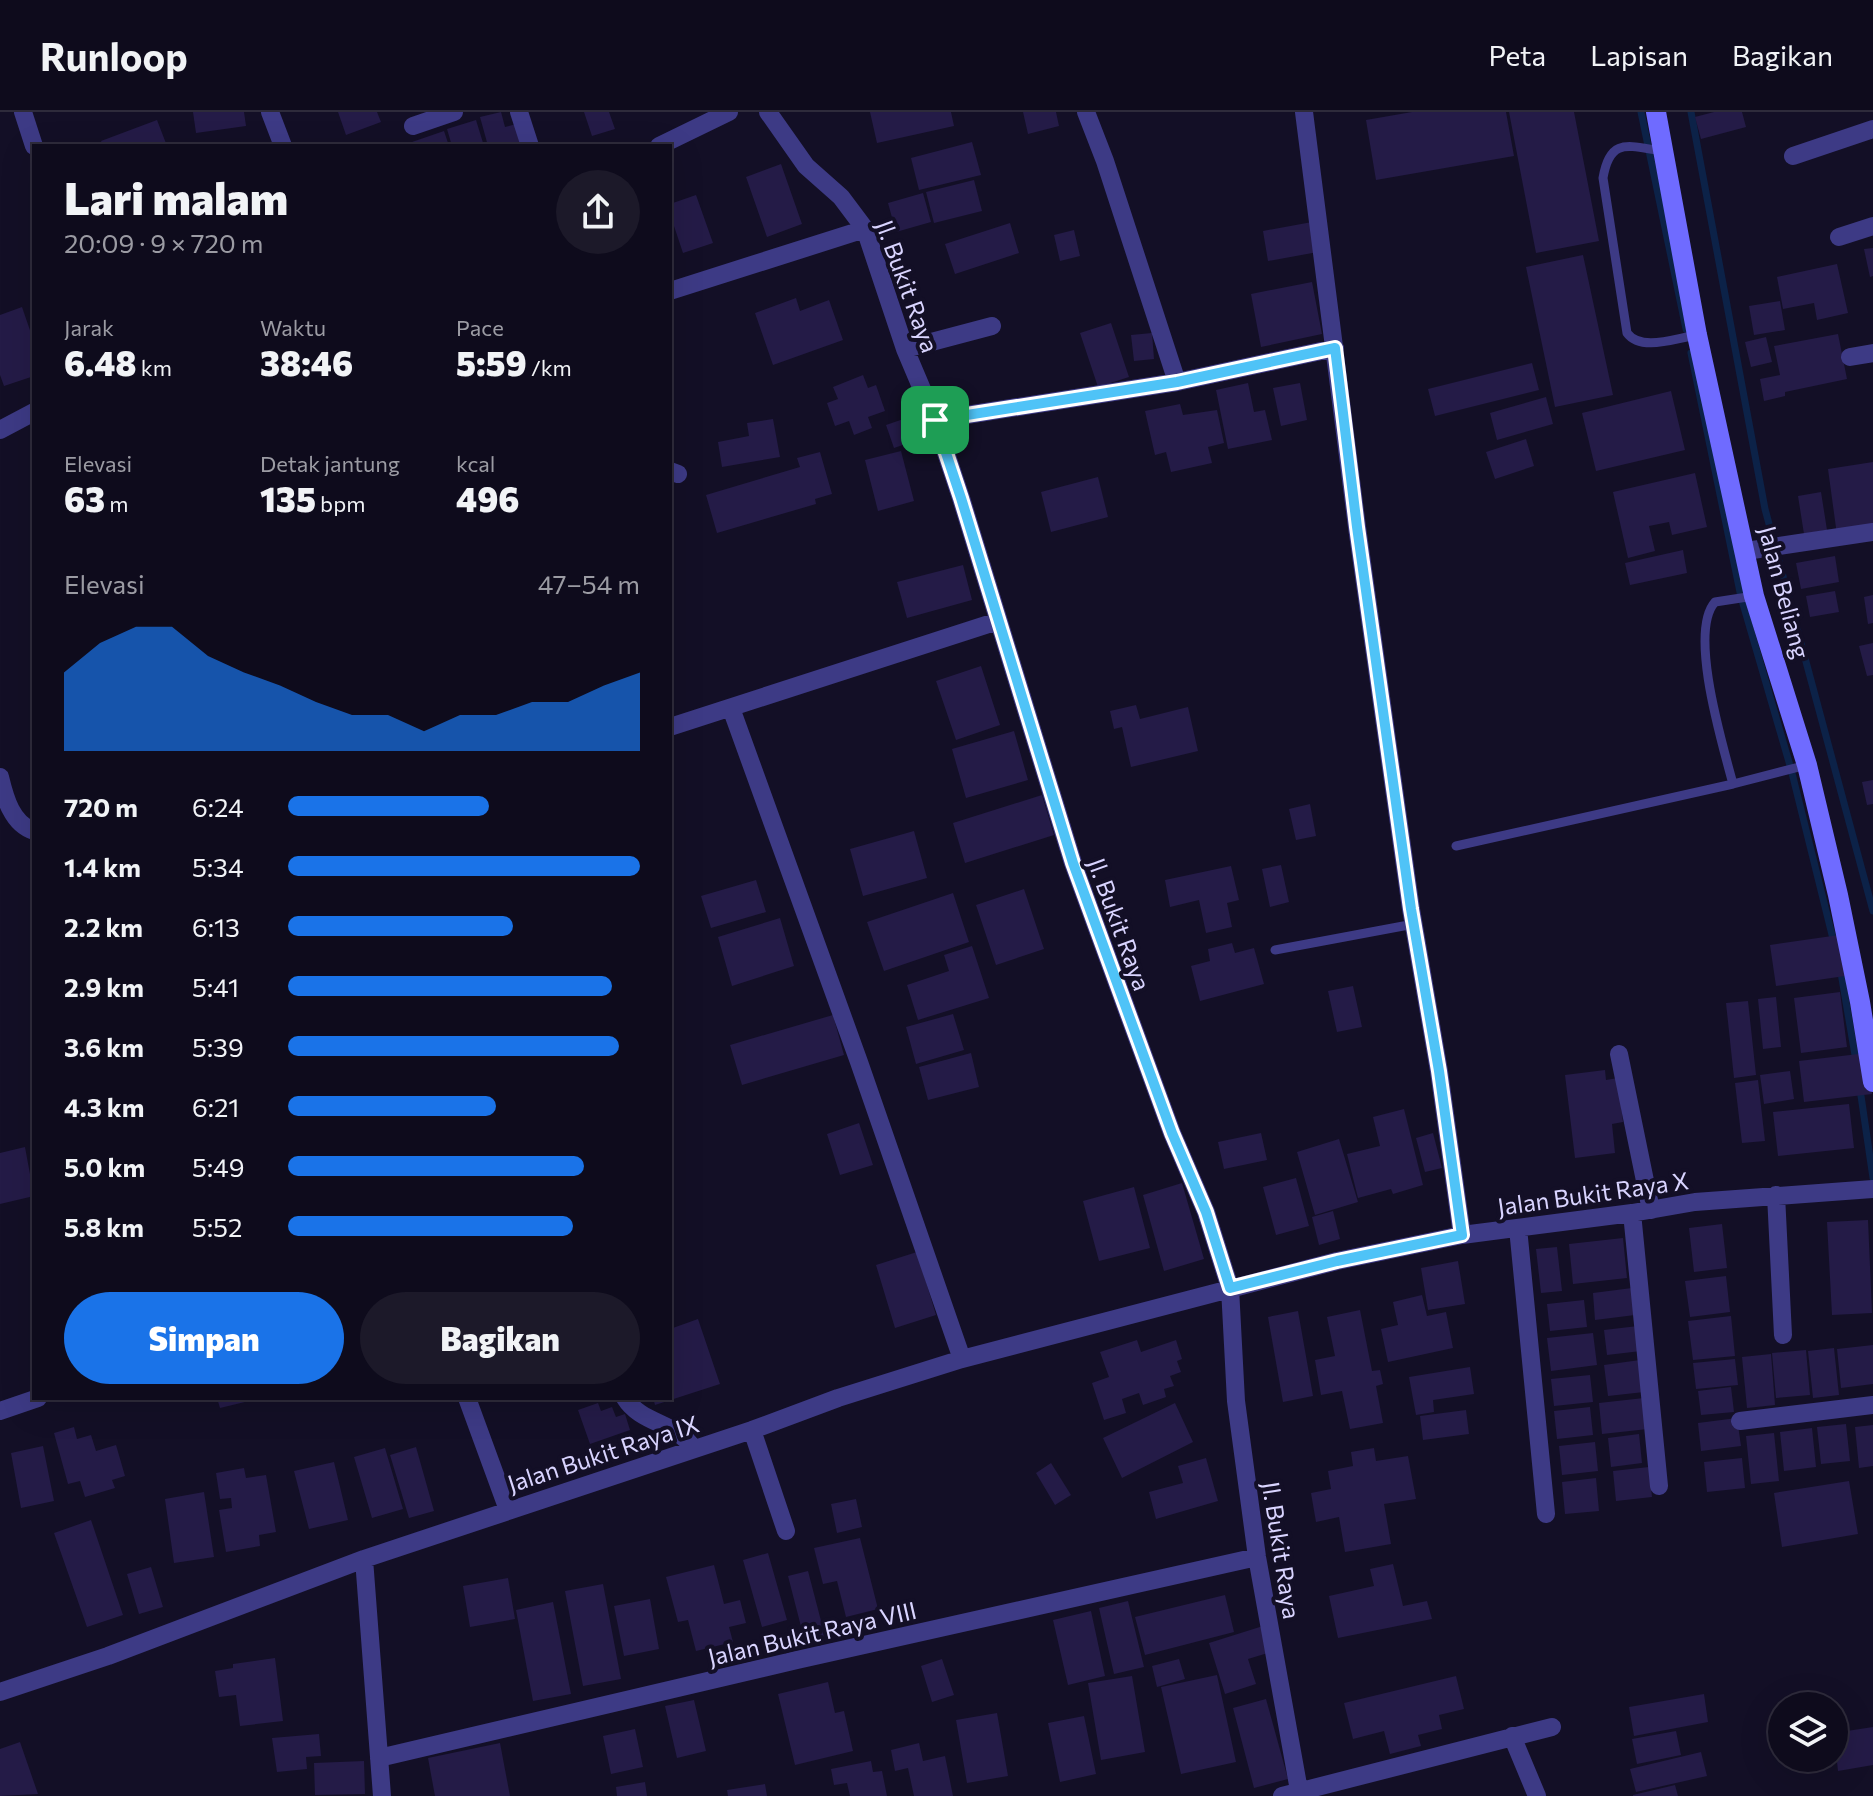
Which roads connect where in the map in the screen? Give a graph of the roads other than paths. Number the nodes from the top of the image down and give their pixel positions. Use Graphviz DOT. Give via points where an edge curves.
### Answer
graph roads {
  1 [pos="23,112"];
  2 [pos="270,112"];
  3 [pos="454,112"];
  4 [pos="519,112"];
  5 [pos="729,112"];
  6 [pos="768,112"];
  7 [pos="1086,112"];
  8 [pos="1304,112"];
  9 [pos="1656,112"];
  10 [pos="413,126"];
  11 [pos="1873,129"];
  12 [pos="33,144"];
  13 [pos="282,144"];
  14 [pos="529,144"];
  15 [pos="663,144"];
  16 [pos="1662,151"];
  17 [pos="1793,156"];
  18 [pos="1873,226"];
  19 [pos="865,229"];
  20 [pos="1839,237"];
  21 [pos="672,290"];
  22 [pos="992,326"];
  23 [pos="1697,335"];
  24 [pos="1335,348"];
  25 [pos="905,349"];
  26 [pos="1873,353"];
  27 [pos="1850,357"];
  28 [pos="1177,382"];
  29 [pos="32,413"];
  30 [pos="935,420"];
  31 [pos="0,430"];
  32 [pos="1873,532"];
  33 [pos="1746,551"];
  34 [pos="1754,596"];
  35 [pos="998,621"];
  36 [pos="731,708"];
  37 [pos="672,726"];
  38 [pos="1807,765"];
  39 [pos="0,777"];
  40 [pos="1733,784"];
  41 [pos="32,830"];
  42 [pos="1456,846"];
  43 [pos="1414,924"];
  44 [pos="1275,950"];
  45 [pos="1619,1054"];
  46 [pos="1873,1082"];
  47 [pos="1873,1189"];
  48 [pos="1776,1195"];
  49 [pos="1651,1210"];
  50 [pos="1632,1213"];
  51 [pos="1518,1228"];
  52 [pos="1462,1235"];
  53 [pos="1230,1288"];
  54 [pos="1783,1335"];
  55 [pos="962,1359"];
  56 [pos="32,1400"];
  57 [pos="468,1400"];
  58 [pos="627,1400"];
  59 [pos="1873,1405"];
  60 [pos="0,1411"];
  61 [pos="1740,1421"];
  62 [pos="752,1430"];
  63 [pos="693,1448"];
  64 [pos="1659,1486"];
  65 [pos="508,1510"];
  66 [pos="1546,1514"];
  67 [pos="786,1531"];
  68 [pos="1257,1557"];
  69 [pos="364,1559"];
  70 [pos="0,1692"];
  71 [pos="1552,1727"];
  72 [pos="1512,1736"];
  73 [pos="379,1758"];
  74 [pos="1294,1795"];
  75 [pos="382,1796"];
  76 [pos="1537,1796"];
  1 -- 12 [label="street"];
  2 -- 13 [label="street"];
  3 -- 10 [label="street"];
  4 -- 14 [label="street"];
  5 -- 15 [label="street"];
  6 -- 19 [label="street, Jl. Bukit Raya" via="806,166 841,197"];
  7 -- 28 [label="street"];
  8 -- 24 [label="street"];
  9 -- 16 [label="street, Jalan Beliang"];
  11 -- 17 [label="street"];
  16 -- 23 [label="street, Jalan Beliang"];
  16 -- 23 [label="lane" via="1628,146 1606,159 1603,178 1627,333 1643,343"];
  18 -- 20 [label="street"];
  19 -- 21 [label="street"];
  19 -- 25 [label="street, Jl. Bukit Raya"];
  22 -- 25 [label="street"];
  23 -- 33 [label="street, Jalan Beliang"];
  24 -- 28 [label="street"];
  24 -- 43 [label="street"];
  25 -- 30 [label="street, Jl. Bukit Raya"];
  26 -- 27 [label="street"];
  28 -- 30 [label="street"];
  29 -- 31 [label="street"];
  30 -- 35 [label="street, Jl. Bukit Raya"];
  32 -- 33 [label="street"];
  33 -- 34 [label="street, Jalan Beliang"];
  34 -- 38 [label="street, Jalan Beliang"];
  34 -- 40 [label="lane" via="1715,602 1707,614 1705,663"];
  35 -- 36 [label="street"];
  35 -- 53 [label="street, Jl. Bukit Raya" via="1073,863"];
  36 -- 37 [label="street"];
  36 -- 55 [label="street"];
  38 -- 40 [label="lane"];
  38 -- 46 [label="street, Jalan Beliang"];
  39 -- 41 [label="street" via="12,812"];
  40 -- 42 [label="lane"];
  43 -- 44 [label="lane"];
  43 -- 52 [label="street"];
  45 -- 49 [label="street"];
  47 -- 48 [label="street, Jalan Bukit Raya X"];
  48 -- 49 [label="street, Jalan Bukit Raya X"];
  48 -- 54 [label="street"];
  49 -- 50 [label="street, Jalan Bukit Raya X"];
  50 -- 51 [label="street, Jalan Bukit Raya X"];
  50 -- 64 [label="street"];
  51 -- 52 [label="street, Jalan Bukit Raya X"];
  51 -- 66 [label="street"];
  52 -- 53 [label="street, Jalan Bukit Raya X"];
  53 -- 55 [label="street, Jalan Bukit Raya IX"];
  53 -- 68 [label="street, Jl. Bukit Raya" via="1236,1401"];
  55 -- 62 [label="street, Jalan Bukit Raya IX"];
  56 -- 60 [label="street"];
  57 -- 65 [label="street"];
  58 -- 63 [label="street" via="638,1413 681,1433"];
  59 -- 61 [label="street"];
  62 -- 63 [label="street, Jalan Bukit Raya IX"];
  62 -- 67 [label="street"];
  63 -- 65 [label="street, Jalan Bukit Raya IX"];
  65 -- 69 [label="street, Jalan Bukit Raya IX"];
  68 -- 73 [label="street, Jalan Bukit Raya VIII"];
  68 -- 74 [label="street, Jl. Bukit Raya"];
  69 -- 70 [label="street, Jalan Bukit Raya IX"];
  69 -- 73 [label="street"];
  71 -- 72 [label="street"];
  72 -- 74 [label="street"];
  72 -- 76 [label="street"];
  73 -- 75 [label="street"];
}
